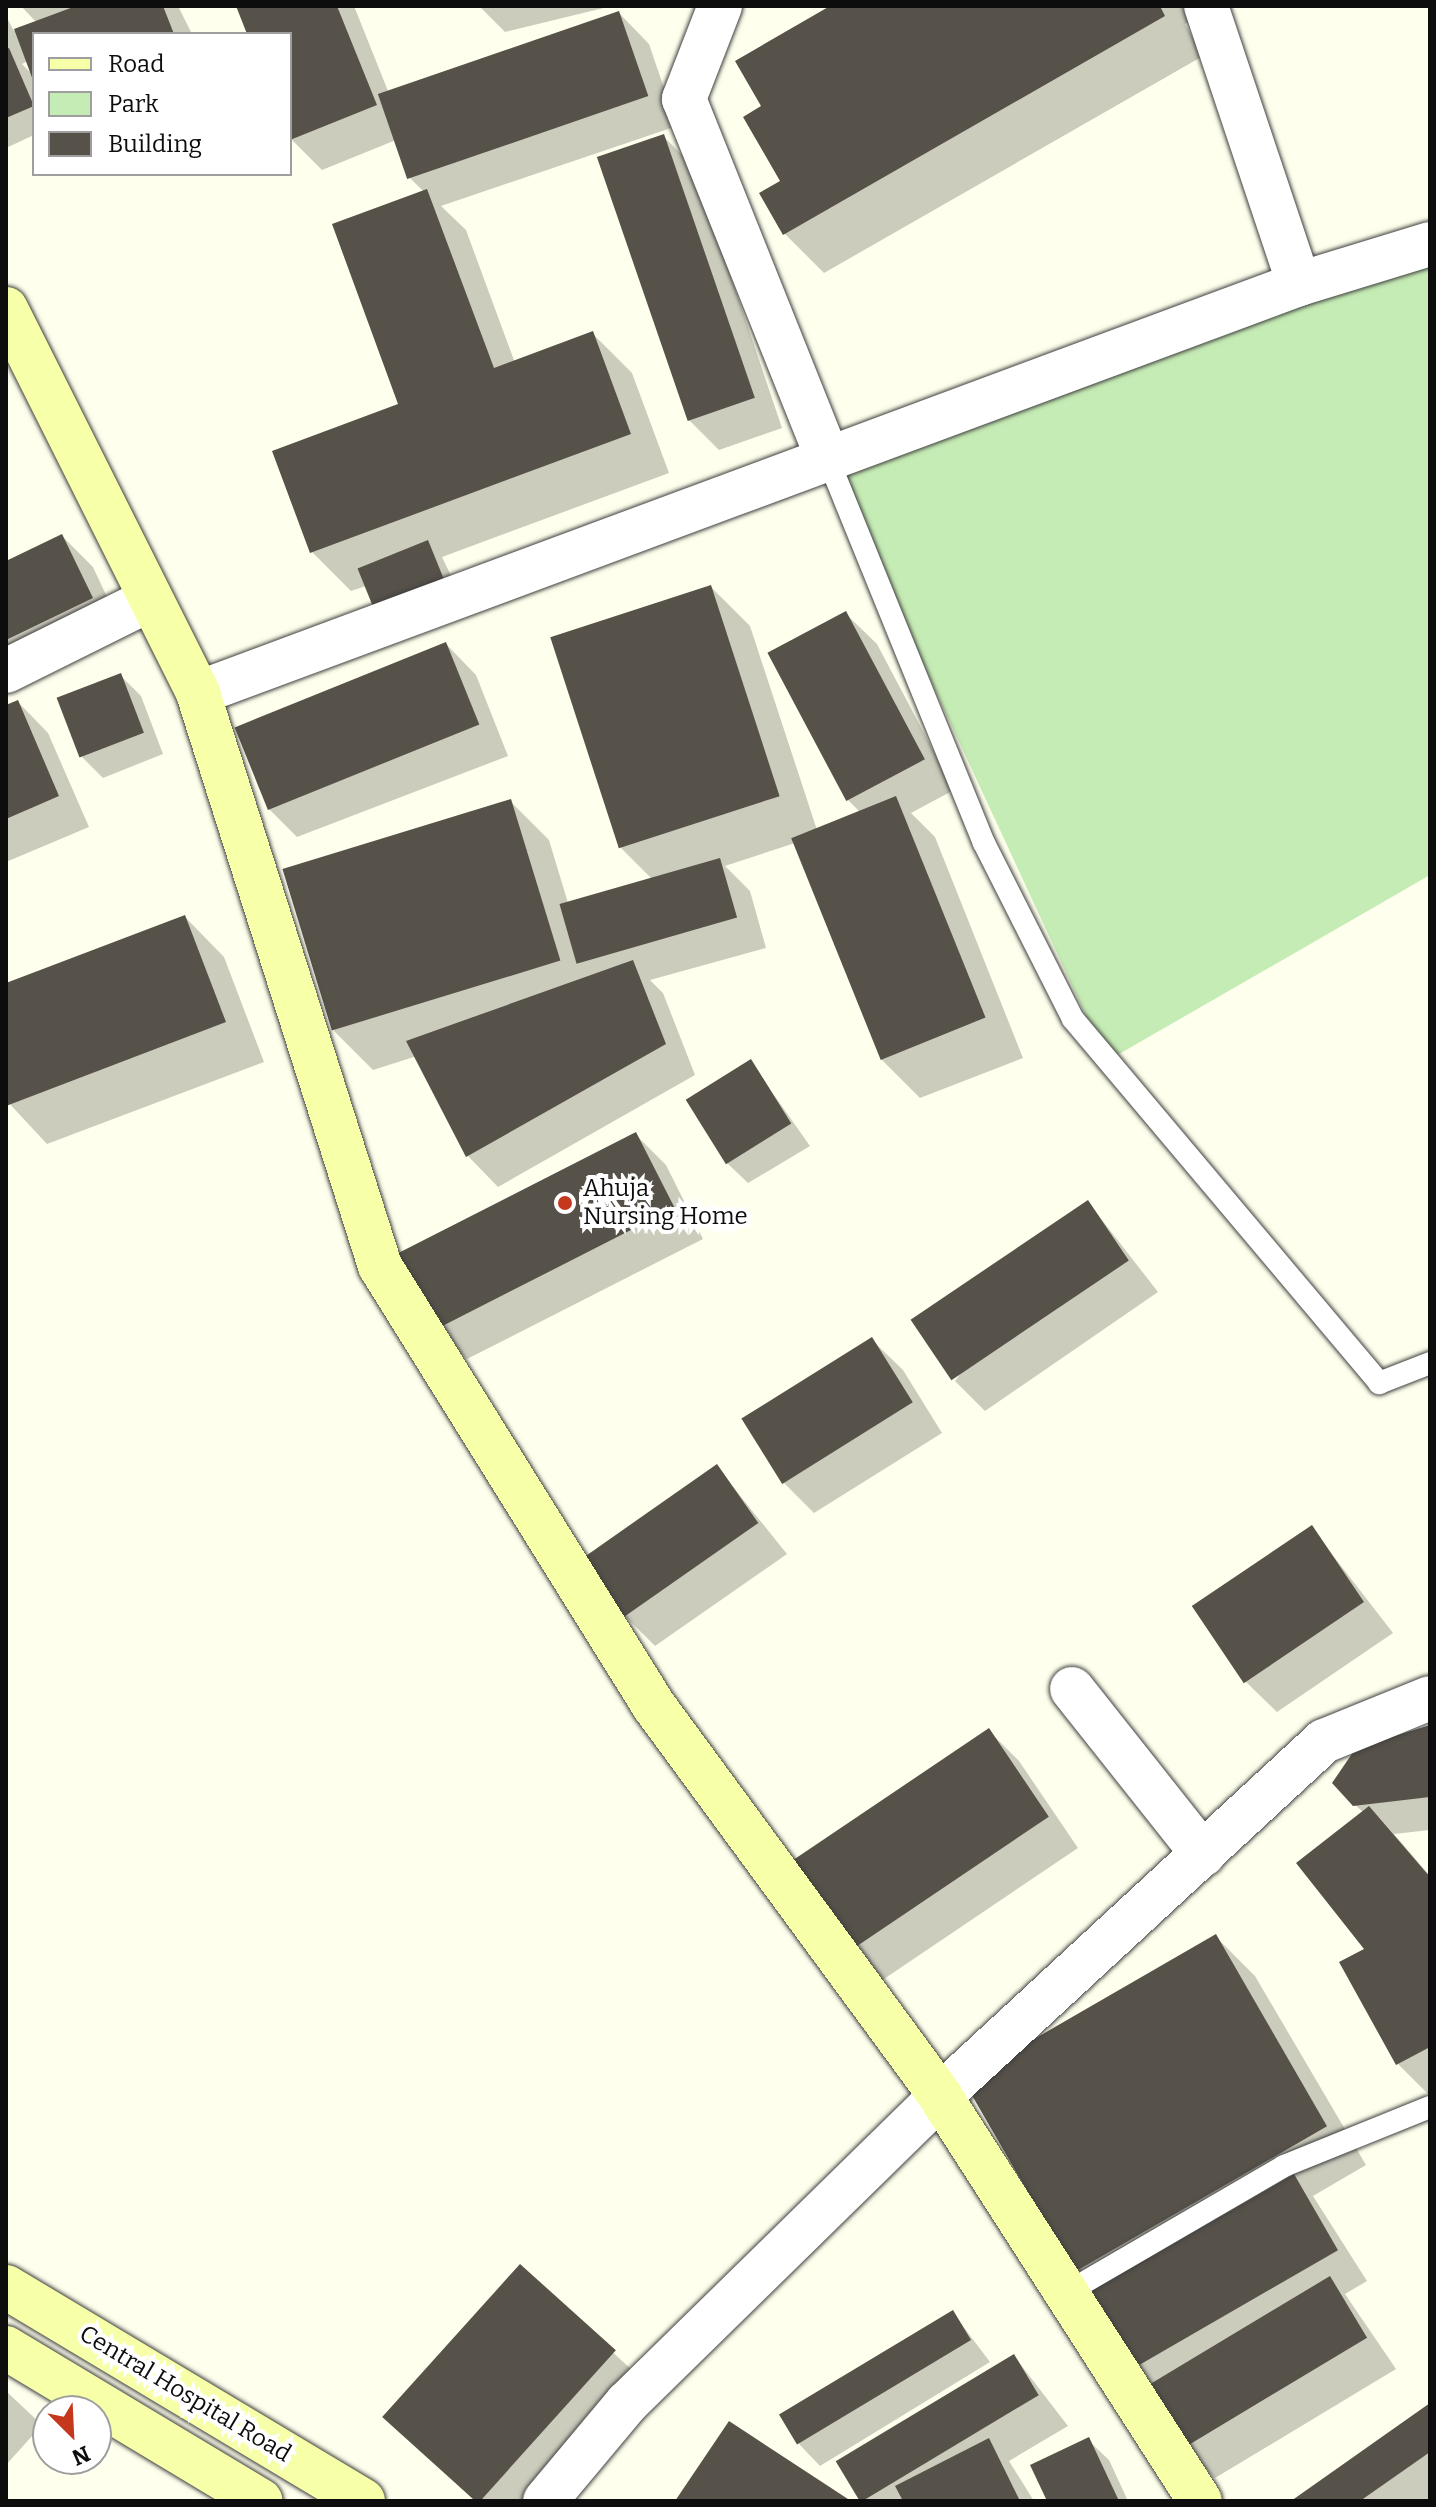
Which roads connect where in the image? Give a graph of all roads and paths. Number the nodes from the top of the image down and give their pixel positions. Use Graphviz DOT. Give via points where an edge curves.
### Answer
graph roads {
  1 [pos="720,6"];
  2 [pos="1215,9"];
  3 [pos="1430,244"];
  4 [pos="1299,284"];
  5 [pos="6,309"];
  6 [pos="828,459"];
  7 [pos="147,601"];
  8 [pos="6,671"];
  9 [pos="198,693"];
  10 [pos="1430,1363"];
  11 [pos="1072,1689"];
  12 [pos="1430,1698"];
  13 [pos="1203,1854"];
  14 [pos="940,2096"];
  15 [pos="1430,2107"];
  16 [pos="6,2287"];
  17 [pos="1066,2293"];
  18 [pos="6,2348"];
  19 [pos="261,2501"];
  20 [pos="363,2501"];
  21 [pos="545,2501"];
  22 [pos="1200,2501"];
  1 -- 6 [label="street" via="684,99"];
  2 -- 4 [label="street"];
  3 -- 4 [label="street"];
  4 -- 6 [label="street"];
  5 -- 7 [label="street"];
  6 -- 9 [label="street"];
  6 -- 10 [label="lane" via="984,843 1073,1019 1379,1383"];
  7 -- 8 [label="street"];
  7 -- 9 [label="street"];
  9 -- 14 [label="street" via="380,1266 654,1706"];
  11 -- 13 [label="street"];
  12 -- 13 [label="street" via="1324,1741"];
  13 -- 14 [label="street"];
  14 -- 17 [label="street"];
  14 -- 21 [label="street" via="627,2403"];
  15 -- 17 [label="lane" via="1284,2166"];
  16 -- 20 [label="street, Central Hospital Road"];
  17 -- 22 [label="street"];
  18 -- 19 [label="street"];
}
